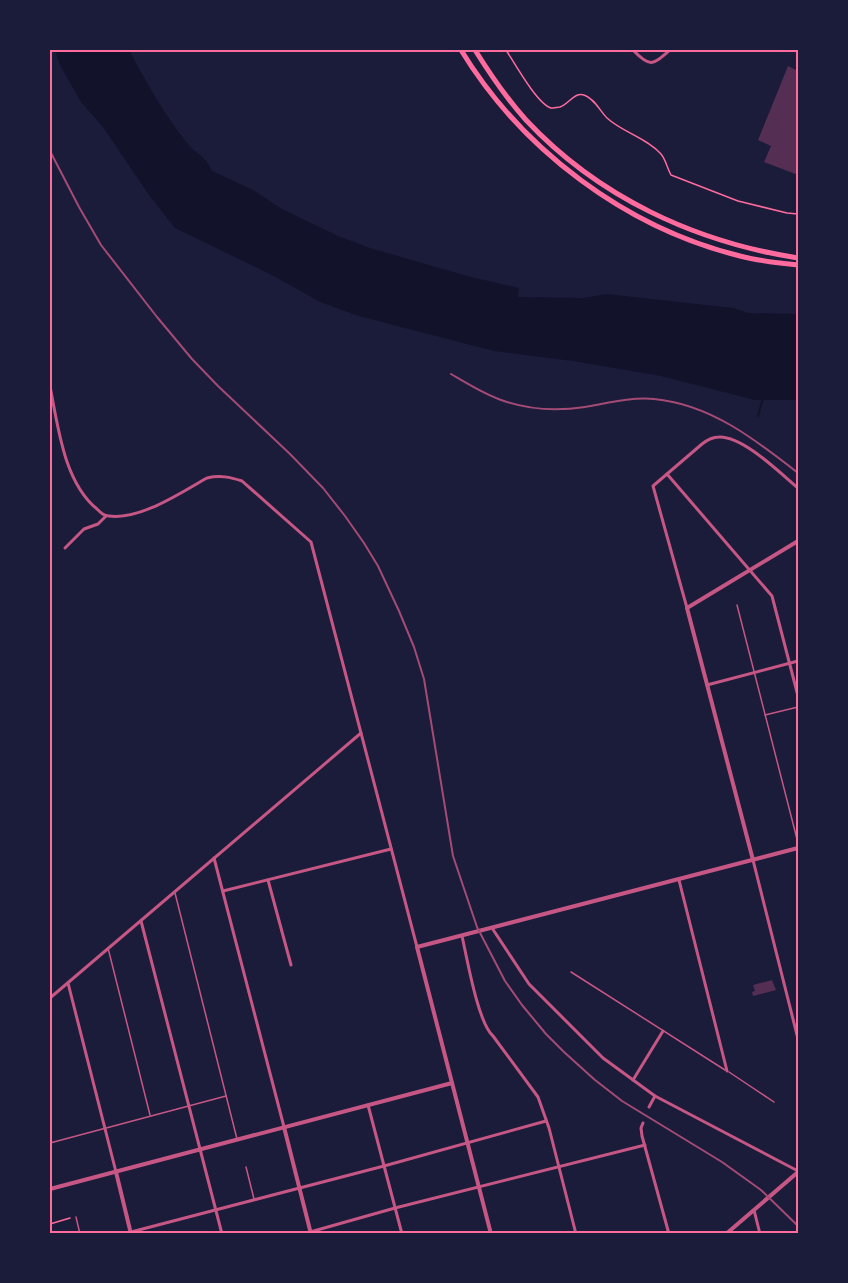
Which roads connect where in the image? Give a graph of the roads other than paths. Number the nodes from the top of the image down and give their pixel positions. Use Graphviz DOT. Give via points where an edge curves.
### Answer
graph roads {
  1 [pos="460,50"];
  2 [pos="475,50"];
  3 [pos="633,50"];
  4 [pos="670,50"];
  5 [pos="798,258"];
  6 [pos="798,265"];
  7 [pos="50,386"];
  8 [pos="667,474"];
  9 [pos="798,488"];
  10 [pos="106,516"];
  11 [pos="798,543"];
  12 [pos="65,548"];
  13 [pos="750,570"];
  14 [pos="737,605"];
  15 [pos="687,608"];
  16 [pos="798,661"];
  17 [pos="790,663"];
  18 [pos="754,672"];
  19 [pos="707,685"];
  20 [pos="798,696"];
  21 [pos="798,707"];
  22 [pos="765,715"];
  23 [pos="361,733"];
  24 [pos="798,843"];
  25 [pos="798,848"];
  26 [pos="391,849"];
  27 [pos="214,858"];
  28 [pos="753,860"];
  29 [pos="679,879"];
  30 [pos="268,880"];
  31 [pos="223,891"];
  32 [pos="174,892"];
  33 [pos="141,921"];
  34 [pos="492,928"];
  35 [pos="462,936"];
  36 [pos="417,947"];
  37 [pos="108,948"];
  38 [pos="291,965"];
  39 [pos="571,972"];
  40 [pos="68,983"];
  41 [pos="50,998"];
  42 [pos="663,1031"];
  43 [pos="798,1037"];
  44 [pos="727,1071"];
  45 [pos="633,1080"];
  46 [pos="452,1083"];
  47 [pos="226,1096"];
  48 [pos="655,1096"];
  49 [pos="774,1102"];
  50 [pos="368,1105"];
  51 [pos="189,1106"];
  52 [pos="649,1107"];
  53 [pos="150,1116"];
  54 [pos="546,1121"];
  55 [pos="643,1123"];
  56 [pos="284,1127"];
  57 [pos="104,1128"];
  58 [pos="238,1140"];
  59 [pos="50,1143"];
  60 [pos="468,1143"];
  61 [pos="645,1144"];
  62 [pos="200,1149"];
  63 [pos="384,1166"];
  64 [pos="559,1166"];
  65 [pos="246,1167"];
  66 [pos="798,1171"];
  67 [pos="116,1172"];
  68 [pos="299,1187"];
  69 [pos="479,1187"];
  70 [pos="50,1189"];
  71 [pos="254,1200"];
  72 [pos="395,1209"];
  73 [pos="215,1210"];
  74 [pos="754,1210"];
  75 [pos="76,1217"];
  76 [pos="311,1232"];
  77 [pos="80,1233"];
  78 [pos="130,1233"];
  79 [pos="222,1233"];
  80 [pos="303,1233"];
  81 [pos="402,1233"];
  82 [pos="491,1233"];
  83 [pos="576,1233"];
  84 [pos="669,1233"];
  85 [pos="726,1233"];
  86 [pos="760,1233"];
  1 -- 6 [label="highway" via="486,87 530,136 595,192 634,215 698,243 741,256"];
  2 -- 5 [label="highway" via="526,120 563,155 610,190 699,233"];
  3 -- 4 [label="street" via="649,63 658,61"];
  7 -- 10 [label="street" via="75,483"];
  8 -- 9 [label="street" via="702,444 721,437 740,441"];
  8 -- 13 [label="street"];
  8 -- 15 [label="street" via="653,486"];
  10 -- 12 [label="street" via="84,529"];
  10 -- 23 [label="street" via="129,515 155,506 207,478 223,476 242,481 311,542"];
  11 -- 13 [label="street"];
  13 -- 15 [label="street"];
  13 -- 17 [label="street" via="772,596"];
  14 -- 18 [label="lane"];
  15 -- 19 [label="street"];
  16 -- 17 [label="street"];
  17 -- 18 [label="street"];
  17 -- 20 [label="street"];
  18 -- 19 [label="street"];
  18 -- 22 [label="lane"];
  19 -- 28 [label="street"];
  21 -- 22 [label="lane"];
  22 -- 24 [label="lane"];
  23 -- 26 [label="street"];
  23 -- 27 [label="street"];
  25 -- 28 [label="street"];
  26 -- 30 [label="street"];
  26 -- 36 [label="street"];
  27 -- 31 [label="street"];
  27 -- 32 [label="street"];
  28 -- 29 [label="street"];
  28 -- 43 [label="street"];
  29 -- 34 [label="street"];
  29 -- 44 [label="street"];
  30 -- 31 [label="street"];
  30 -- 38 [label="street"];
  31 -- 56 [label="street"];
  32 -- 33 [label="street"];
  32 -- 47 [label="lane"];
  33 -- 37 [label="street"];
  33 -- 51 [label="street"];
  34 -- 35 [label="street"];
  34 -- 45 [label="street" via="529,984 597,1052"];
  35 -- 36 [label="street"];
  35 -- 54 [label="street" via="488,1032 538,1097"];
  36 -- 46 [label="street"];
  37 -- 40 [label="street"];
  37 -- 53 [label="lane"];
  39 -- 42 [label="lane"];
  40 -- 41 [label="street"];
  40 -- 57 [label="street"];
  42 -- 44 [label="lane"];
  42 -- 45 [label="street"];
  44 -- 49 [label="lane"];
  45 -- 48 [label="street"];
  46 -- 50 [label="street"];
  46 -- 60 [label="street"];
  47 -- 51 [label="lane"];
  47 -- 58 [label="lane"];
  48 -- 52 [label="street"];
  48 -- 66 [label="street"];
  50 -- 56 [label="street"];
  50 -- 63 [label="street"];
  51 -- 53 [label="lane"];
  51 -- 62 [label="street"];
  53 -- 57 [label="lane"];
  54 -- 60 [label="street"];
  54 -- 64 [label="street"];
  55 -- 61 [label="street"];
  56 -- 58 [label="street"];
  56 -- 68 [label="street"];
  57 -- 59 [label="lane"];
  57 -- 67 [label="street"];
  58 -- 62 [label="street"];
  60 -- 63 [label="street"];
  60 -- 69 [label="street"];
  61 -- 64 [label="street"];
  61 -- 84 [label="street"];
  62 -- 67 [label="street"];
  62 -- 73 [label="street"];
  63 -- 68 [label="street"];
  63 -- 72 [label="street"];
  64 -- 69 [label="street"];
  64 -- 83 [label="street"];
  65 -- 71 [label="lane"];
  66 -- 74 [label="street"];
  67 -- 70 [label="street"];
  67 -- 78 [label="street"];
  68 -- 71 [label="street"];
  68 -- 76 [label="street"];
  69 -- 72 [label="street"];
  69 -- 82 [label="street"];
  71 -- 73 [label="street"];
  72 -- 76 [label="street"];
  72 -- 81 [label="street"];
  73 -- 78 [label="street"];
  73 -- 79 [label="street"];
  74 -- 85 [label="street"];
  74 -- 86 [label="street"];
  75 -- 77 [label="lane"];
  76 -- 80 [label="street"];
}
